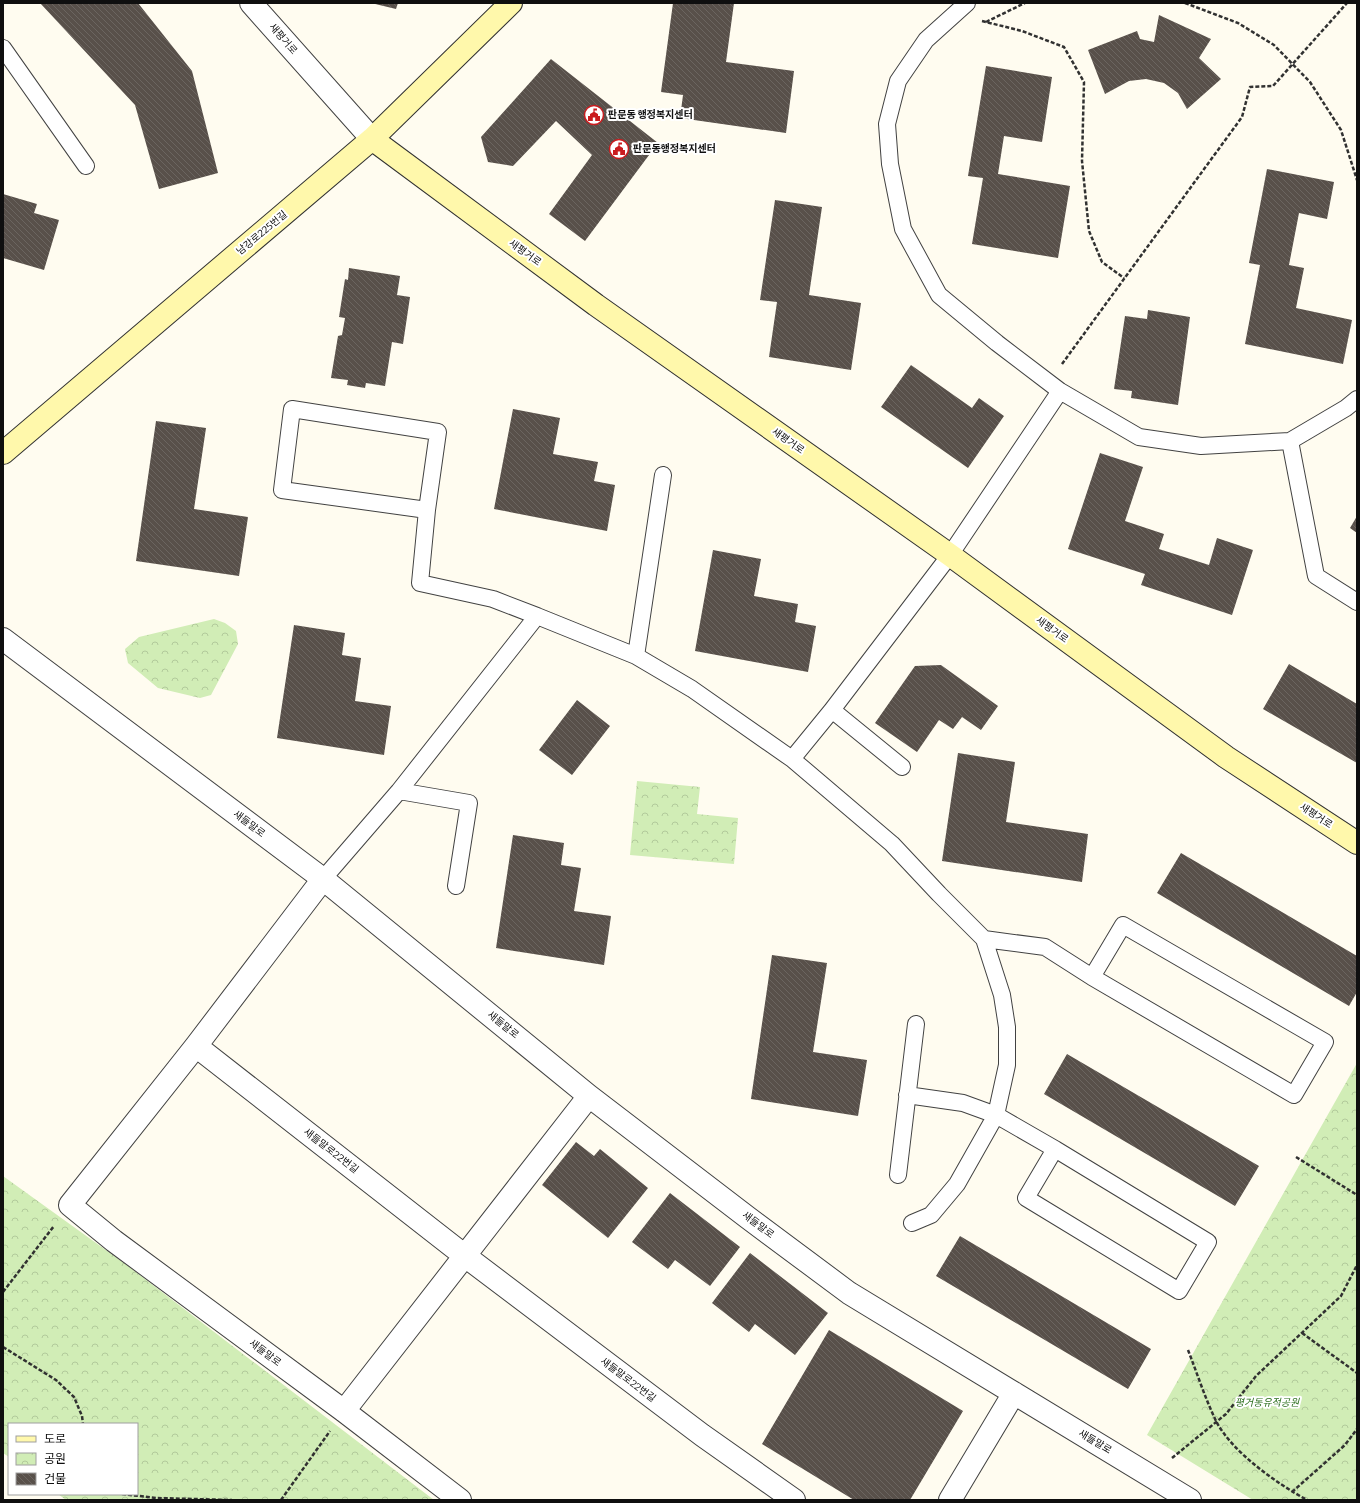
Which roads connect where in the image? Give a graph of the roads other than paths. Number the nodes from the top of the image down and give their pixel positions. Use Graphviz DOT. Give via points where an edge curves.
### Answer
graph roads {
  1 [pos="251,3"];
  2 [pos="511,3"];
  3 [pos="967,3"];
  4 [pos="3,48"];
  5 [pos="372,140"];
  6 [pos="86,166"];
  7 [pos="1055,386"];
  8 [pos="1357,399"];
  9 [pos="1290,441"];
  10 [pos="3,453"];
  11 [pos="663,474"];
  12 [pos="427,510"];
  13 [pos="950,555"];
  14 [pos="1357,602"];
  15 [pos="537,616"];
  16 [pos="3,640"];
  17 [pos="636,656"];
  18 [pos="832,710"];
  19 [pos="792,759"];
  20 [pos="902,767"];
  21 [pos="399,791"];
  22 [pos="1357,843"];
  23 [pos="323,879"];
  24 [pos="456,886"];
  25 [pos="984,939"];
  26 [pos="1092,976"];
  27 [pos="916,1024"];
  28 [pos="196,1046"];
  29 [pos="907,1095"];
  30 [pos="589,1096"];
  31 [pos="996,1116"];
  32 [pos="1055,1149"];
  33 [pos="898,1174"];
  34 [pos="912,1223"];
  35 [pos="465,1256"];
  36 [pos="1014,1393"];
  37 [pos="344,1411"];
  38 [pos="1178,1497"];
  39 [pos="460,1500"];
  40 [pos="794,1500"];
  41 [pos="950,1500"];
  1 -- 5 [label="street, 새평거로"];
  2 -- 5 [label="street, 남강로225번길"];
  3 -- 7 [label="lane" via="926,40 898,81 887,124 890,164 903,229 939,295"];
  4 -- 6 [label="lane"];
  5 -- 10 [label="street, 남강로225번길"];
  5 -- 13 [label="street, 새평거로" via="596,305"];
  7 -- 9 [label="lane" via="1139,437 1201,446"];
  7 -- 13 [label="lane"];
  8 -- 9 [label="lane"];
  9 -- 14 [label="lane" via="1316,576"];
  11 -- 17 [label="lane"];
  12 -- 12 [label="lane" via="438,432 292,409 282,490"];
  12 -- 15 [label="lane" via="420,583 493,598"];
  13 -- 18 [label="lane"];
  13 -- 22 [label="street, 새평거로" via="1226,757"];
  15 -- 17 [label="lane"];
  15 -- 21 [label="lane"];
  16 -- 23 [label="street, 새들말로"];
  17 -- 19 [label="lane" via="692,689"];
  18 -- 19 [label="lane"];
  18 -- 20 [label="lane"];
  19 -- 25 [label="lane" via="892,844"];
  21 -- 23 [label="lane"];
  21 -- 24 [label="lane" via="469,803"];
  23 -- 28 [label="street"];
  23 -- 30 [label="street, 새들말로"];
  25 -- 26 [label="lane" via="1045,947"];
  25 -- 31 [label="lane" via="1002,995 1007,1027 1007,1065"];
  26 -- 26 [label="lane" via="1294,1095 1325,1042 1123,925"];
  27 -- 29 [label="lane"];
  28 -- 35 [label="street, 새들말로22번길"];
  28 -- 37 [label="street, 새들말로" via="70,1204 114,1240"];
  29 -- 31 [label="lane" via="963,1103"];
  29 -- 33 [label="lane"];
  30 -- 35 [label="street"];
  30 -- 36 [label="street, 새들말로" via="849,1293"];
  31 -- 32 [label="lane"];
  31 -- 34 [label="lane" via="957,1184 931,1215"];
  32 -- 32 [label="lane" via="1208,1242 1178,1291 1026,1198"];
  35 -- 37 [label="street"];
  35 -- 40 [label="street, 새들말로22번길" via="702,1436"];
  36 -- 38 [label="street, 새들말로"];
  36 -- 41 [label="street"];
  37 -- 39 [label="street, 새들말로"];
}
